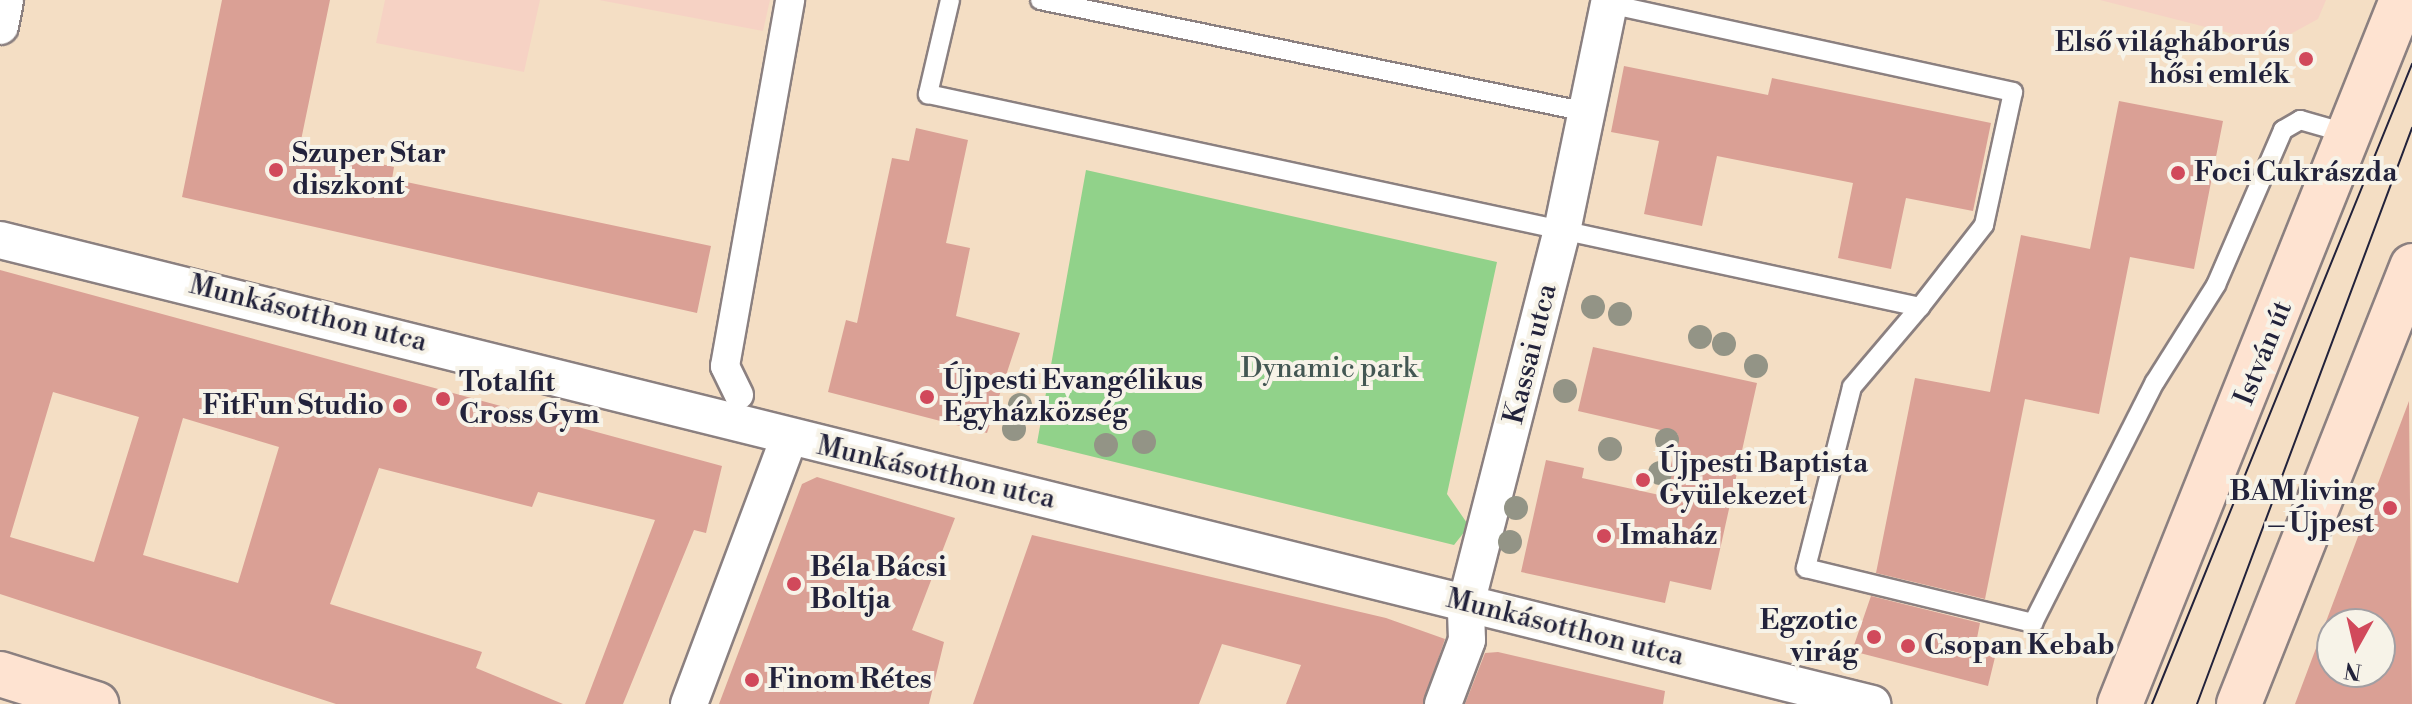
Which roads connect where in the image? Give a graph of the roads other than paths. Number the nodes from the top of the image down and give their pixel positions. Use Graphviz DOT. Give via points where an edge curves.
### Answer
graph roads {
  1 [pos="5,0"];
  2 [pos="790,0"];
  3 [pos="950,0"];
  4 [pos="1040,0"];
  5 [pos="2402,0"];
  6 [pos="1609,2"];
  7 [pos="0,26"];
  8 [pos="1587,112"];
  9 [pos="2352,134"];
  10 [pos="1563,226"];
  11 [pos="0,240"];
  12 [pos="2412,266"];
  13 [pos="1920,307"];
  14 [pos="739,395"];
  15 [pos="788,440"];
  16 [pos="1466,604"];
  17 [pos="0,674"];
  18 [pos="96,704"];
  19 [pos="689,704"];
  20 [pos="1443,704"];
  21 [pos="1872,704"];
  22 [pos="2120,704"];
  23 [pos="2239,704"];
  1 -- 7 [label="street"];
  2 -- 14 [label="street" via="725,366"];
  3 -- 10 [label="lane" via="928,94"];
  4 -- 8 [label="lane"];
  5 -- 9 [label="main road, István út"];
  6 -- 8 [label="street, Kassai utca"];
  6 -- 13 [label="lane" via="2013,92 1984,225"];
  8 -- 10 [label="street, Kassai utca"];
  9 -- 13 [label="lane" via="2300,120 2283,130 2216,285 2155,382 2033,623 1806,568 1852,387"];
  9 -- 22 [label="main road, István út"];
  10 -- 13 [label="lane"];
  10 -- 16 [label="street, Kassai utca"];
  11 -- 15 [label="street, Munkásotthon utca" via="294,307"];
  12 -- 23 [label="main road"];
  15 -- 16 [label="street, Munkásotthon utca" via="1213,536"];
  15 -- 19 [label="street"];
  16 -- 20 [label="street, Kassai utca" via="1467,640"];
  16 -- 21 [label="street, Munkásotthon utca"];
  17 -- 18 [label="main road"];
}
